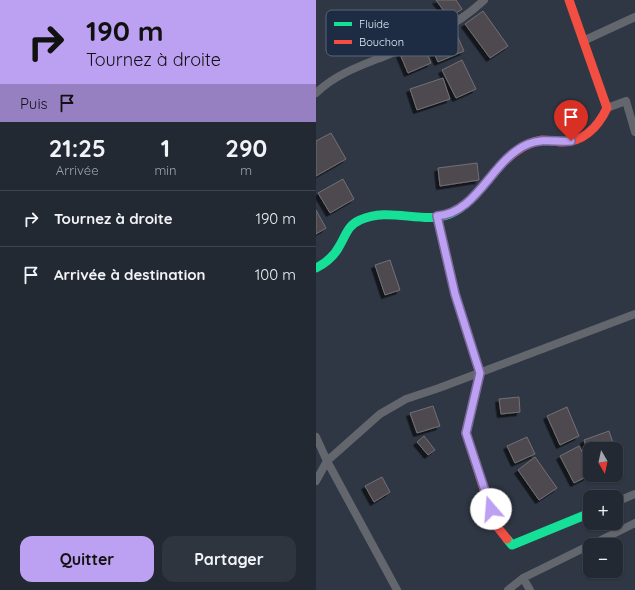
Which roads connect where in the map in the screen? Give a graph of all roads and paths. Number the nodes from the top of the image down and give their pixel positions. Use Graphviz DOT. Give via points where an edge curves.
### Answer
graph roads {
  1 [pos="484,0"];
  2 [pos="568,0"];
  3 [pos="635,16"];
  4 [pos="458,21"];
  5 [pos="584,41"];
  6 [pos="383,56"];
  7 [pos="316,93"];
  8 [pos="607,108"];
  9 [pos="635,132"];
  10 [pos="437,216"];
  11 [pos="316,268"];
  12 [pos="635,314"];
  13 [pos="480,373"];
  14 [pos="316,437"];
  15 [pos="327,462"];
  16 [pos="316,481"];
  17 [pos="635,494"];
  18 [pos="623,499"];
  19 [pos="583,516"];
  20 [pos="635,523"];
  21 [pos="604,538"];
  22 [pos="583,548"];
  23 [pos="523,578"];
  24 [pos="397,590"];
  25 [pos="508,590"];
  26 [pos="530,590"];
  1 -- 4 [label="street"];
  2 -- 5 [label="street"];
  3 -- 5 [label="street"];
  5 -- 8 [label="street"];
  6 -- 7 [label="street" via="340,74"];
  8 -- 9 [label="street" via="626,101"];
  8 -- 10 [label="street" via="593,131 580,139 562,142 546,140 528,144 512,154 457,211 446,216"];
  10 -- 11 [label="street" via="382,213 360,219 348,227 340,247 323,265"];
  10 -- 13 [label="street" via="455,294"];
  12 -- 13 [label="street"];
  13 -- 15 [label="street" via="406,399 387,410"];
  13 -- 19 [label="street" via="466,433 495,524 512,545"];
  14 -- 15 [label="street"];
  15 -- 16 [label="street"];
  15 -- 24 [label="street"];
  17 -- 18 [label="street"];
  20 -- 21 [label="street"];
  22 -- 23 [label="street"];
  23 -- 25 [label="street"];
  23 -- 26 [label="street"];
}
